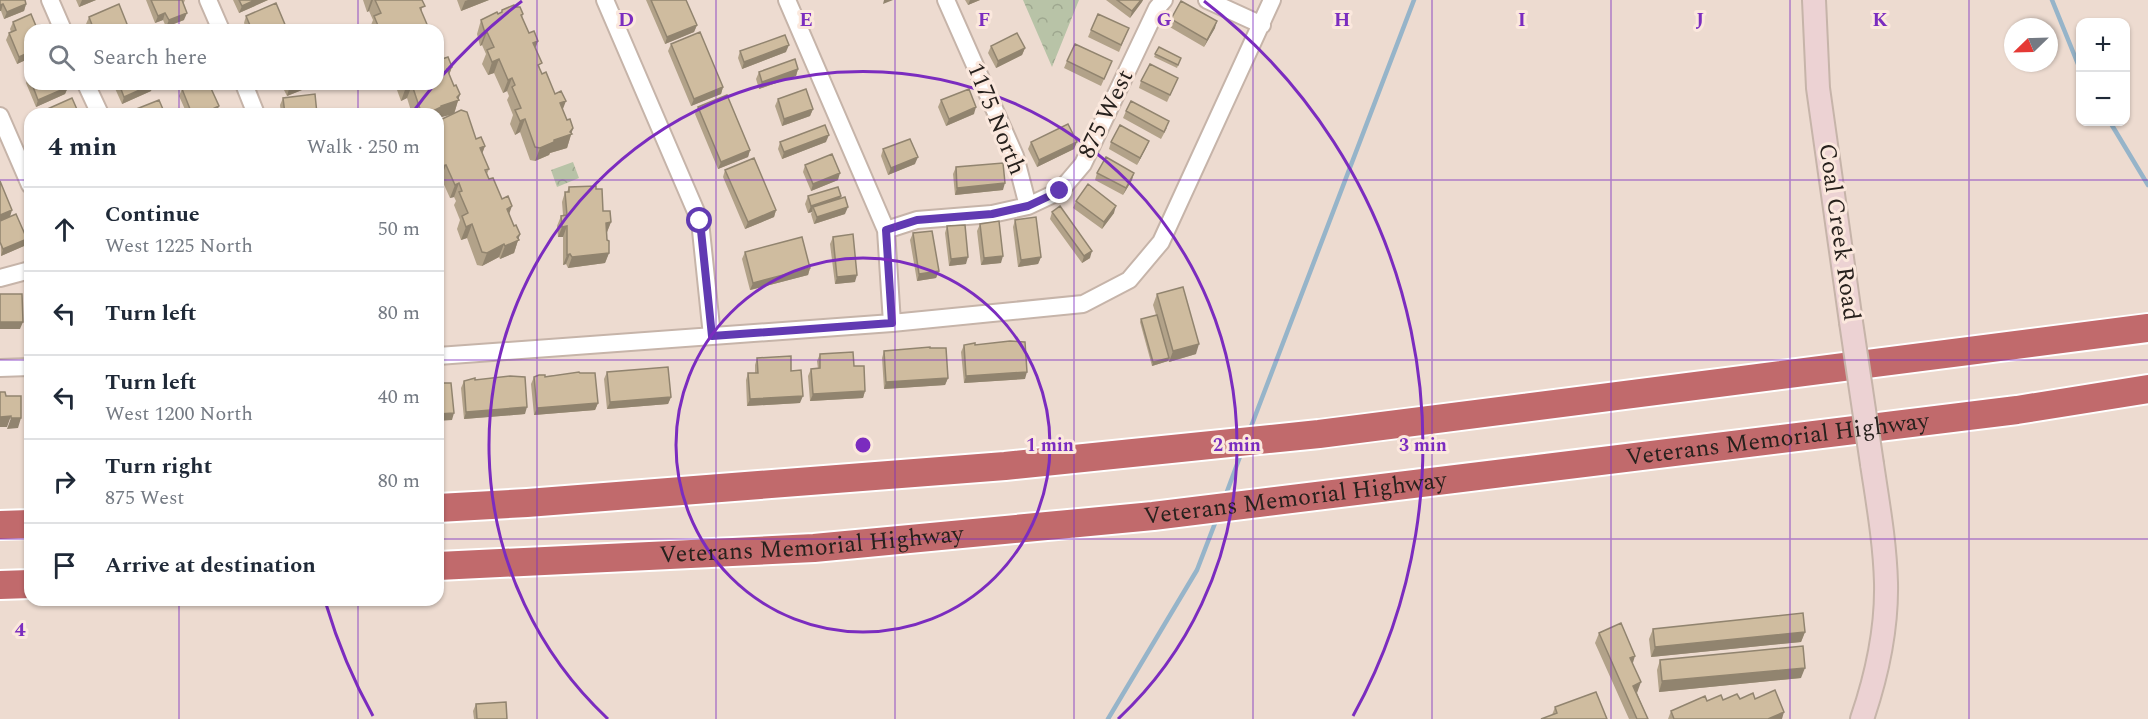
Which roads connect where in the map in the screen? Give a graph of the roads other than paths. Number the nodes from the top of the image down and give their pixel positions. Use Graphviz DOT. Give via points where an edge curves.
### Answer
graph roads {
  1 [pos="50,0"];
  2 [pos="208,0"];
  3 [pos="605,0"];
  4 [pos="787,0"];
  5 [pos="946,0"];
  6 [pos="1164,0"];
  7 [pos="1207,0"];
  8 [pos="1272,0"];
  9 [pos="1814,0"];
  10 [pos="60,24"];
  11 [pos="218,24"];
  12 [pos="1262,25"];
  13 [pos="89,90"];
  14 [pos="246,90"];
  15 [pos="97,108"];
  16 [pos="254,108"];
  17 [pos="0,116"];
  18 [pos="24,171"];
  19 [pos="1028,206"];
  20 [pos="886,230"];
  21 [pos="24,272"];
  22 [pos="0,278"];
  23 [pos="892,323"];
  24 [pos="2148,328"];
  25 [pos="712,336"];
  26 [pos="444,356"];
  27 [pos="24,367"];
  28 [pos="0,368"];
  29 [pos="2148,389"];
  30 [pos="444,508"];
  31 [pos="24,524"];
  32 [pos="0,525"];
  33 [pos="444,566"];
  34 [pos="24,584"];
  35 [pos="0,585"];
  36 [pos="1862,719"];
  1 -- 10 [label="street"];
  2 -- 11 [label="street"];
  3 -- 25 [label="street" via="700,221"];
  4 -- 20 [label="street"];
  5 -- 19 [label="street, 1175 North" via="1015,156"];
  6 -- 19 [label="street, 875 West" via="1083,164 1060,191"];
  7 -- 12 [label="street"];
  8 -- 12 [label="street"];
  9 -- 36 [label="main road, Coal Creek Road, bridge" via="1818,88 1885,560 1886,610 1878,667"];
  12 -- 23 [label="street" via="1161,242 1129,280 1083,304"];
  13 -- 15 [label="street"];
  14 -- 16 [label="street"];
  17 -- 18 [label="street"];
  19 -- 20 [label="street, 875 West" via="992,214 917,220"];
  20 -- 23 [label="street"];
  21 -- 22 [label="street"];
  23 -- 25 [label="street"];
  24 -- 30 [label="highway" via="1319,434 1005,466"];
  25 -- 26 [label="street"];
  27 -- 28 [label="street"];
  29 -- 33 [label="highway, Veterans Memorial Highway" via="2017,410 1153,516 814,548"];
  31 -- 32 [label="highway"];
  34 -- 35 [label="highway"];
}
